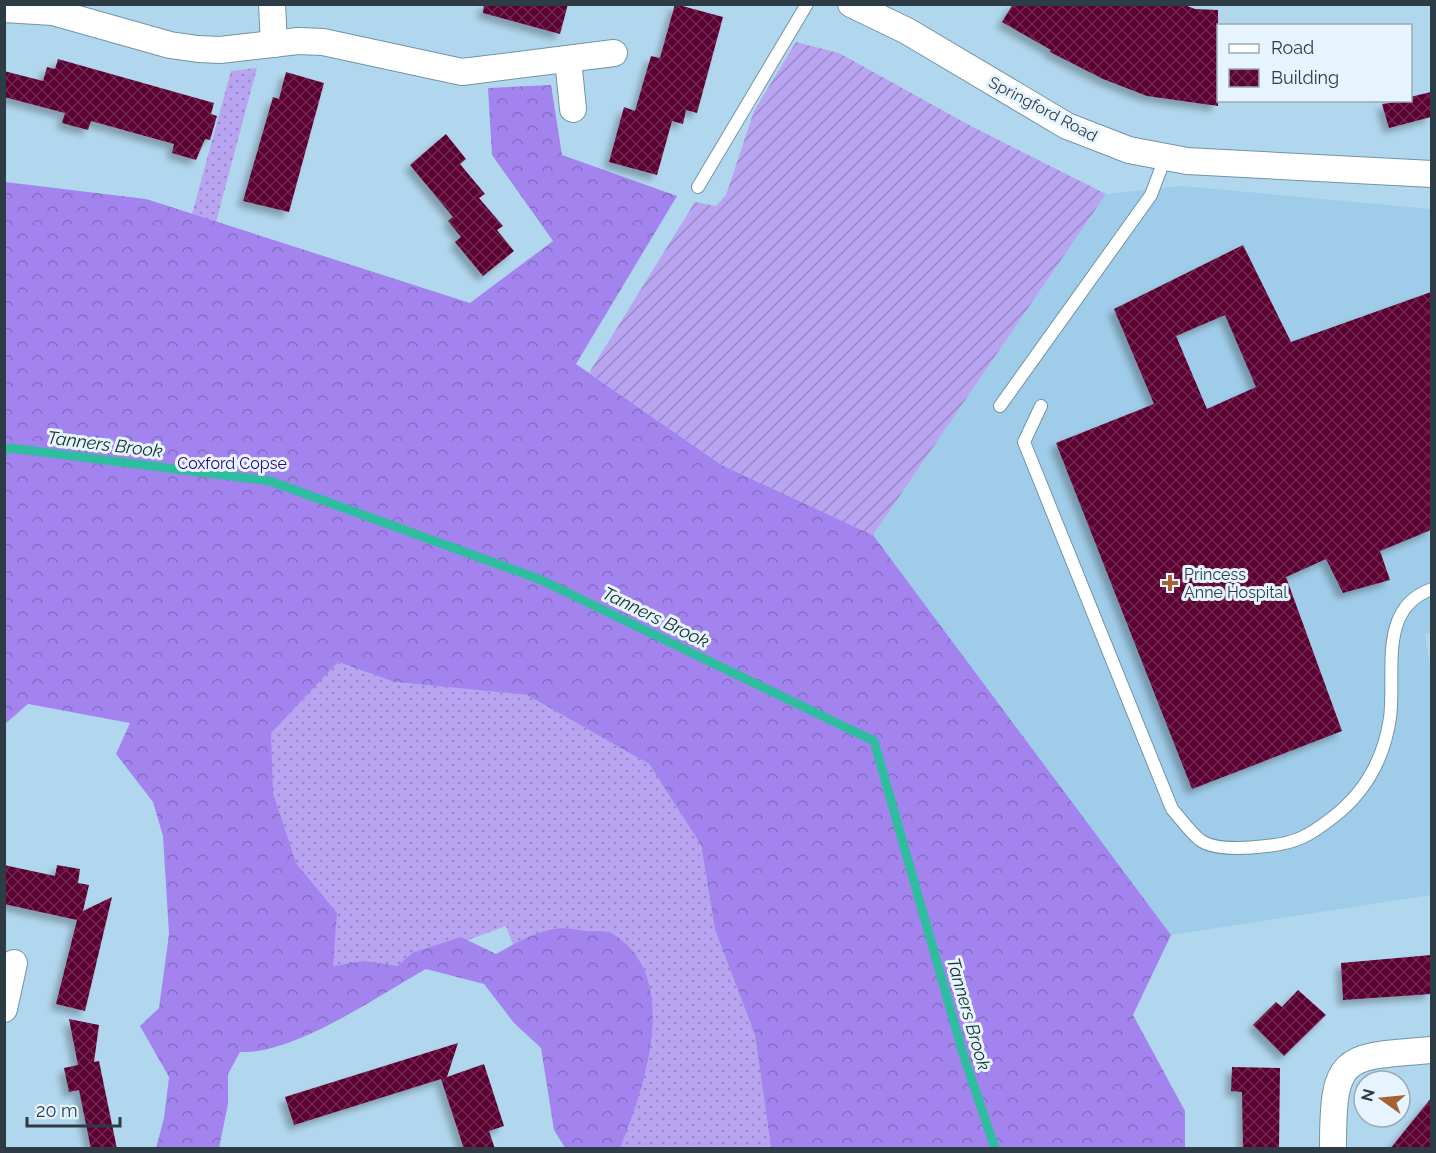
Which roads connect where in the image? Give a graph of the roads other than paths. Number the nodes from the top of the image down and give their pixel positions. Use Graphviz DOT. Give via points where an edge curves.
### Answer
graph roads {
  1 [pos="272,4"];
  2 [pos="807,4"];
  3 [pos="851,4"];
  4 [pos="4,9"];
  5 [pos="274,44"];
  6 [pos="614,53"];
  7 [pos="568,59"];
  8 [pos="573,109"];
  9 [pos="1165,158"];
  10 [pos="1431,174"];
  11 [pos="698,186"];
  12 [pos="1000,406"];
  13 [pos="1041,406"];
  14 [pos="1431,589"];
  15 [pos="14,963"];
  16 [pos="4,1009"];
  17 [pos="1431,1050"];
  18 [pos="1333,1149"];
  1 -- 5 [label="street"];
  2 -- 11 [label="lane"];
  3 -- 9 [label="street, Springford Road" via="907,31 1067,126 1099,140"];
  4 -- 5 [label="street" via="53,12 170,45 198,49"];
  5 -- 7 [label="street" via="298,41 348,46 462,72"];
  6 -- 7 [label="street"];
  7 -- 8 [label="street"];
  9 -- 10 [label="street, Springford Road"];
  9 -- 12 [label="lane" via="1151,195"];
  13 -- 14 [label="lane" via="1024,441 1172,809 1201,841 1239,849 1283,845 1307,838 1349,805 1373,774 1390,718 1394,626 1404,606"];
  15 -- 16 [label="street"];
  17 -- 18 [label="street" via="1364,1056 1345,1070 1334,1094"];
}
